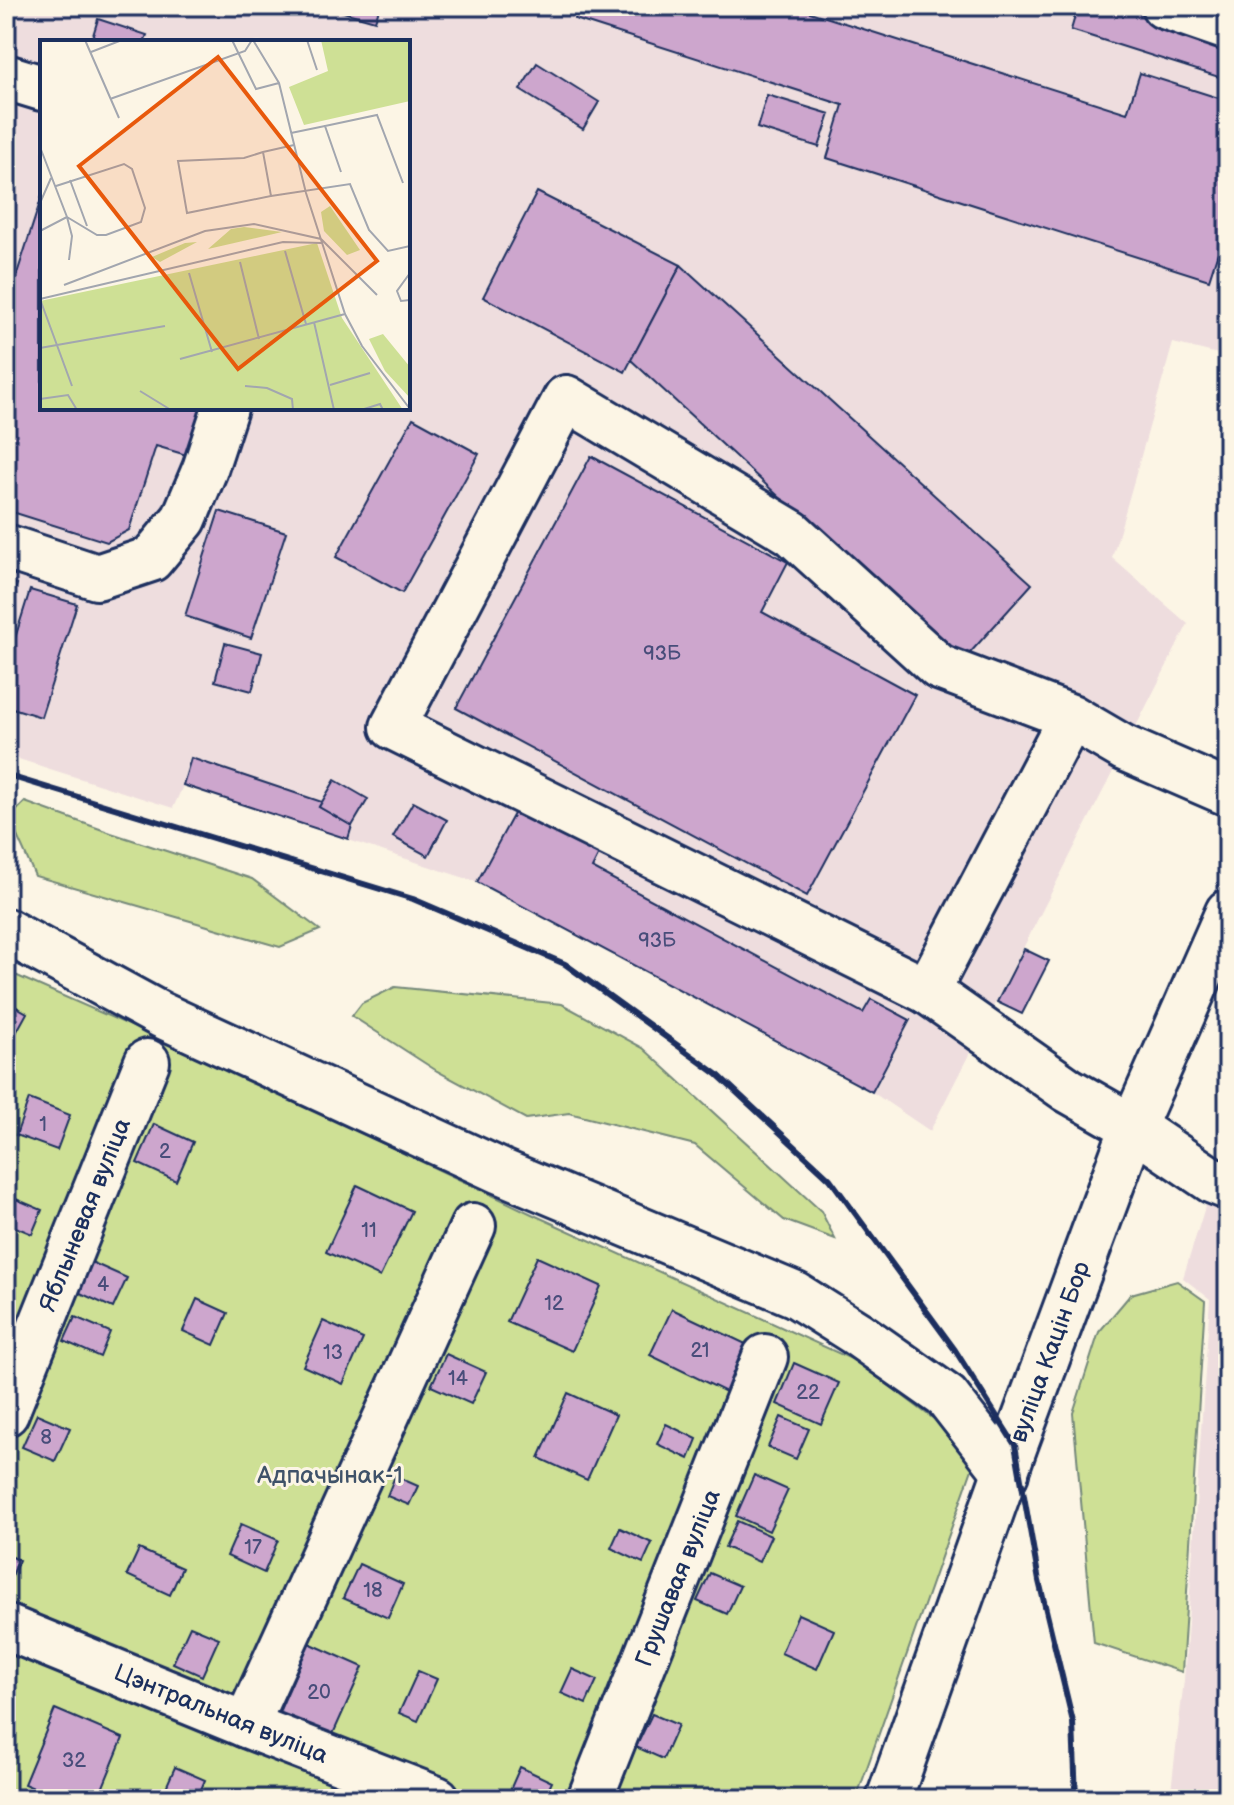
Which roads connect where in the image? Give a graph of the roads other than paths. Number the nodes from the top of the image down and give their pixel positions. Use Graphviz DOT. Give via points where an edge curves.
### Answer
graph roads {
  1 [pos="1164,6"];
  2 [pos="1228,28"];
  3 [pos="6,77"];
  4 [pos="40,87"];
  5 [pos="224,410"];
  6 [pos="6,547"];
  7 [pos="1071,717"];
  8 [pos="1228,793"];
  9 [pos="1228,912"];
  10 [pos="6,931"];
  11 [pos="927,991"];
  12 [pos="147,1062"];
  13 [pos="1133,1127"];
  14 [pos="1228,1187"];
  15 [pos="473,1226"];
  16 [pos="765,1357"];
  17 [pos="6,1413"];
  18 [pos="1006,1473"];
  19 [pos="6,1627"];
  20 [pos="246,1725"];
  21 [pos="437,1799"];
  22 [pos="590,1799"];
  23 [pos="889,1799"];
  1 -- 2 [label="street"];
  3 -- 4 [label="street"];
  5 -- 6 [label="street" via="184,519 151,559 97,577"];
  7 -- 8 [label="street" via="1124,748"];
  7 -- 11 [label="street"];
  7 -- 11 [label="street" via="939,667 792,533 566,398 393,727"];
  9 -- 13 [label="street, вуліца Кацін Бор"];
  10 -- 18 [label="street" via="175,1022 500,1171 796,1295 947,1397"];
  11 -- 13 [label="street" via="1068,1090"];
  12 -- 17 [label="street, Яблыневая вуліца"];
  13 -- 14 [label="street"];
  13 -- 18 [label="street, вуліца Кацін Бор"];
  15 -- 20 [label="street"];
  16 -- 22 [label="street, Грушавая вуліца"];
  18 -- 23 [label="street, вуліца Кацін Бор"];
  19 -- 20 [label="street, Цэнтральная вуліца"];
  20 -- 21 [label="street, Цэнтральная вуліца"];
}
